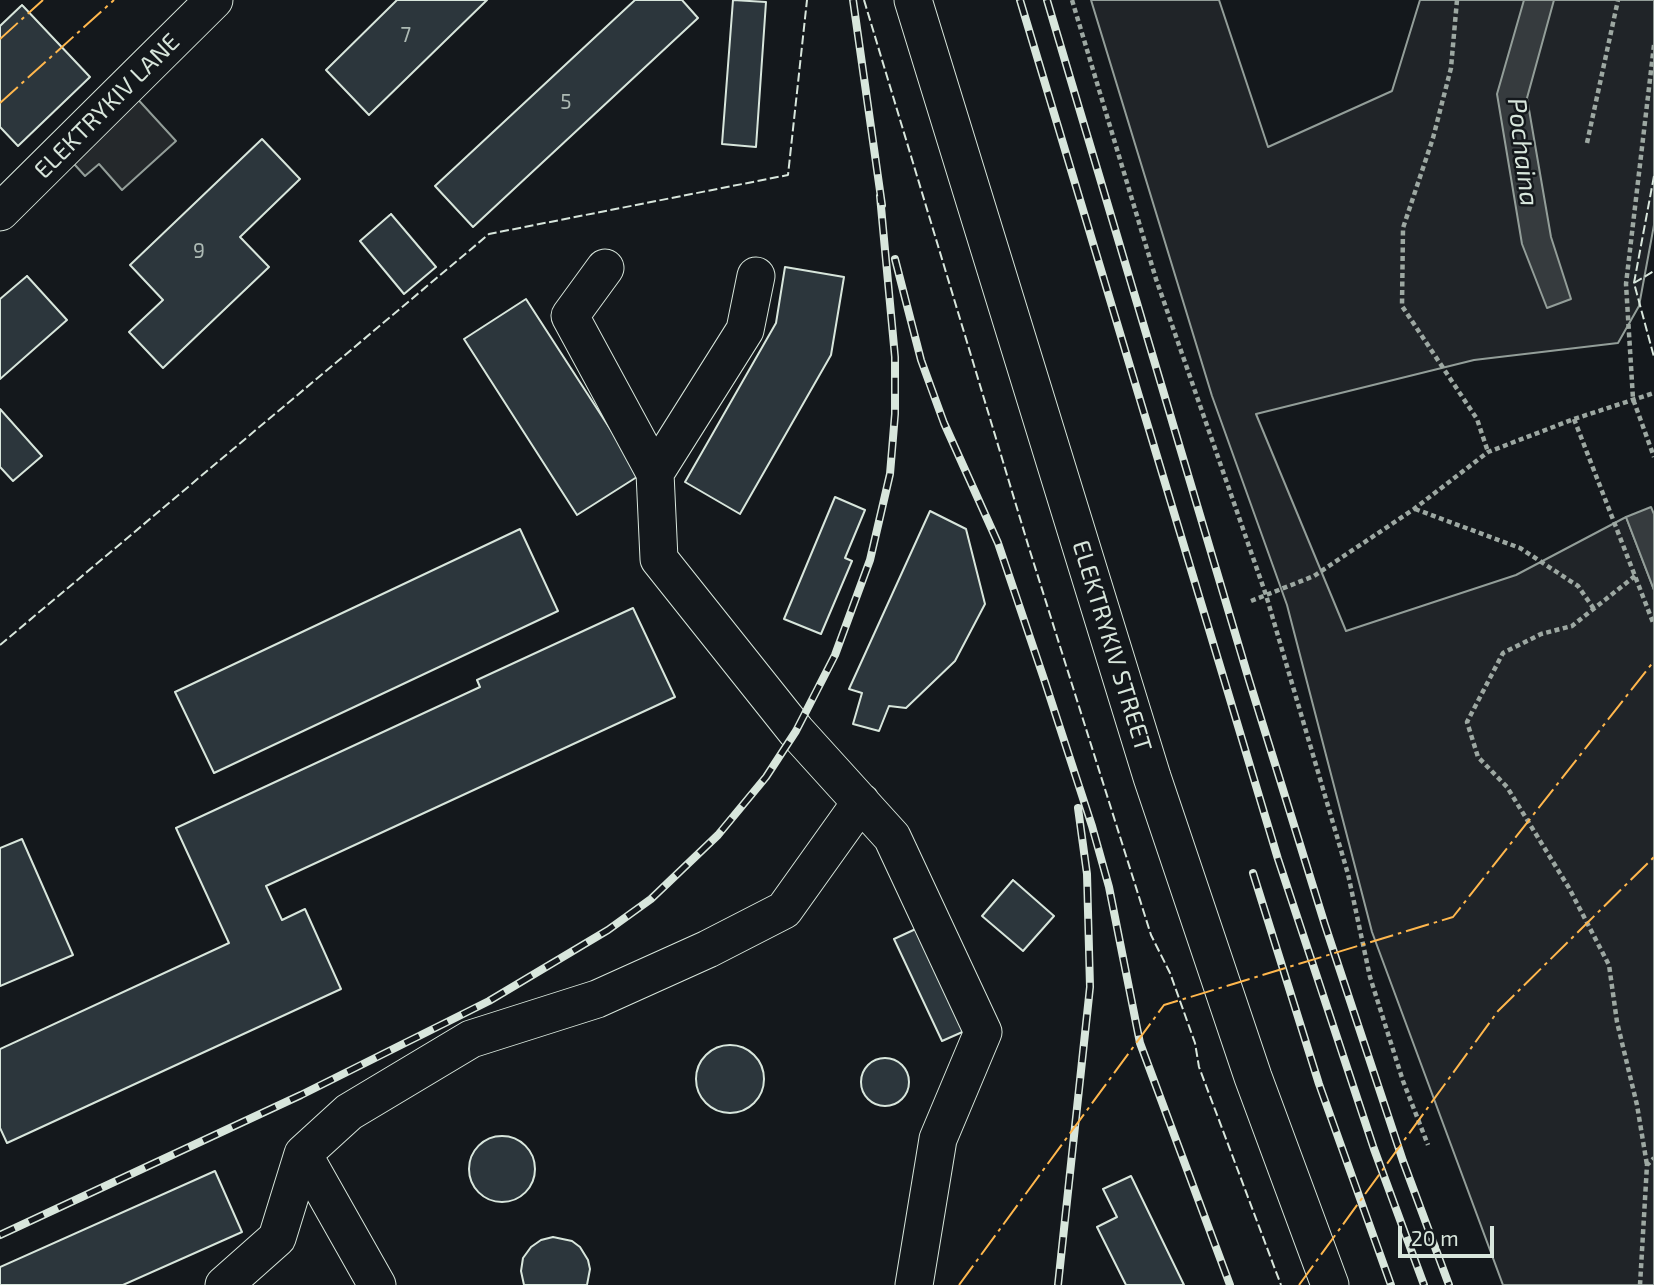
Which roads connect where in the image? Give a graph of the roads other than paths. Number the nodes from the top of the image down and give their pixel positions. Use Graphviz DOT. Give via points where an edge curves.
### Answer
graph roads {
  1 [pos="214,0"];
  2 [pos="913,0"];
  3 [pos="0,212"];
  4 [pos="605,268"];
  5 [pos="756,276"];
  6 [pos="655,472"];
  7 [pos="860,802"];
  8 [pos="303,1154"];
  9 [pos="224,1285"];
  10 [pos="377,1285"];
  11 [pos="914,1285"];
  12 [pos="1330,1285"];
  1 -- 3 [label="street, ELEKTRYKIV LANE"];
  2 -- 12 [label="street, ELEKTRYKIV STREET" via="1152,777 1253,1077"];
  4 -- 6 [label="street" via="569,316"];
  5 -- 6 [label="street" via="745,330"];
  6 -- 7 [label="street" via="659,559 796,732"];
  7 -- 8 [label="street" via="784,910 597,999 471,1039 349,1112"];
  7 -- 11 [label="street" via="892,837 983,1032 938,1139"];
  8 -- 9 [label="street" via="277,1238"];
  8 -- 10 [label="street"];
}
